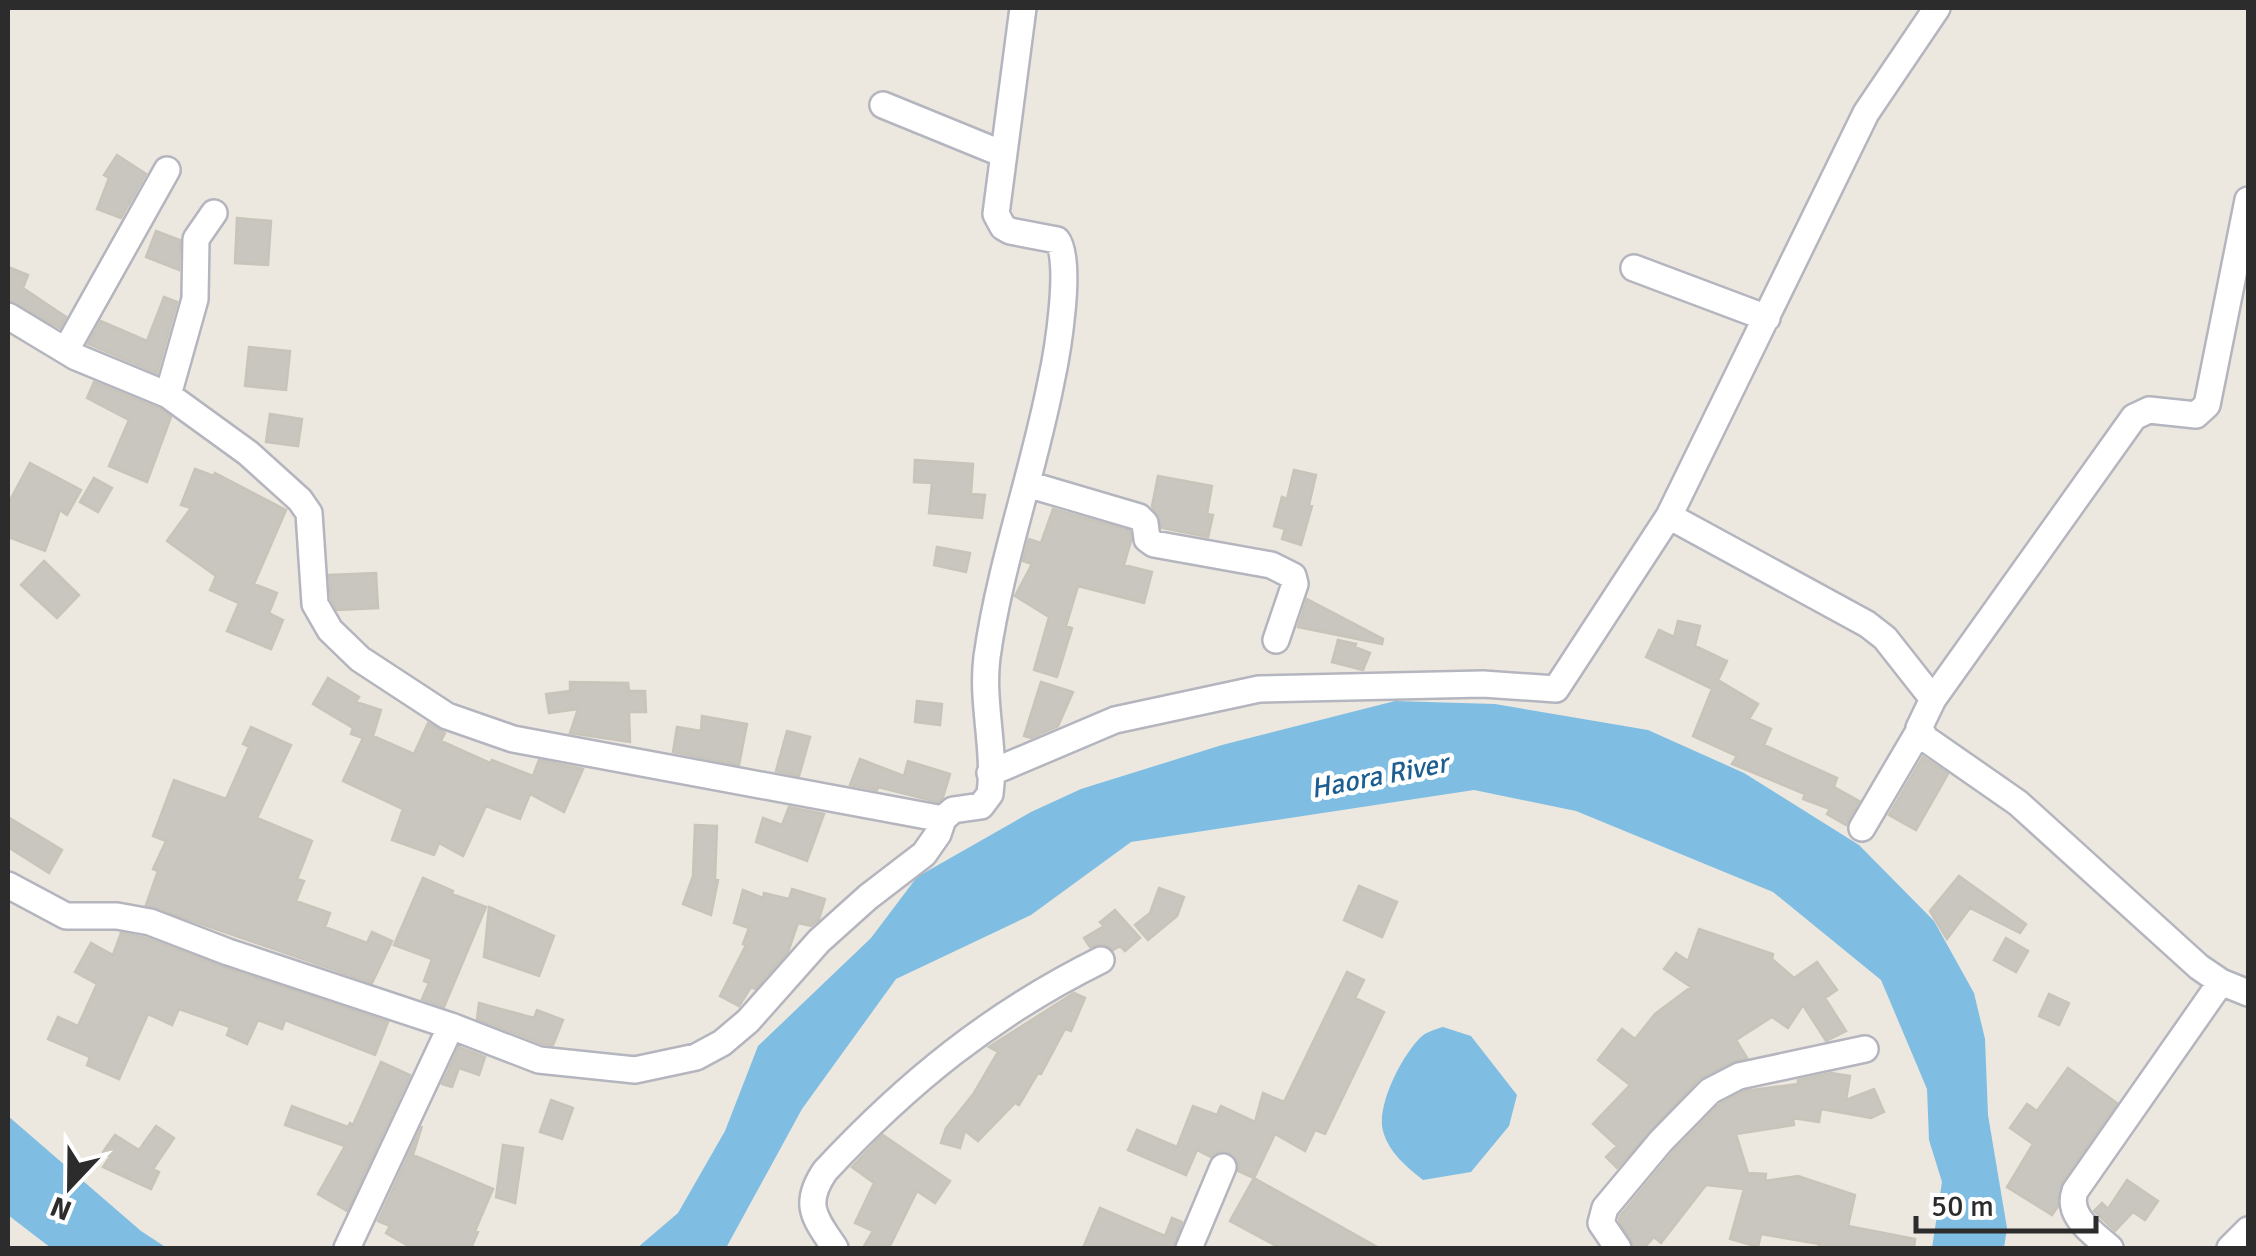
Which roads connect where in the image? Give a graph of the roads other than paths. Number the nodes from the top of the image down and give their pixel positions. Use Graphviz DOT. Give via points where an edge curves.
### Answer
graph roads {
  1 [pos="1023,8"];
  2 [pos="1937,8"];
  3 [pos="882,104"];
  4 [pos="1003,154"];
  5 [pos="167,170"];
  6 [pos="2248,200"];
  7 [pos="214,213"];
  8 [pos="1634,268"];
  9 [pos="8,316"];
  10 [pos="1767,318"];
  11 [pos="66,350"];
  12 [pos="168,395"];
  13 [pos="1028,484"];
  14 [pos="1669,516"];
  15 [pos="1276,640"];
  16 [pos="1933,698"];
  17 [pos="1919,731"];
  18 [pos="990,772"];
  19 [pos="944,820"];
  20 [pos="1862,828"];
  21 [pos="8,885"];
  22 [pos="1101,960"];
  23 [pos="2221,982"];
  24 [pos="2248,992"];
  25 [pos="451,1026"];
  26 [pos="1866,1049"];
  27 [pos="1222,1166"];
  28 [pos="2248,1230"];
  29 [pos="347,1248"];
  30 [pos="834,1248"];
  31 [pos="1190,1248"];
  32 [pos="1618,1248"];
  33 [pos="2110,1248"];
  34 [pos="2230,1248"];
  1 -- 4 [label="street"];
  2 -- 10 [label="street" via="1866,113"];
  3 -- 4 [label="street"];
  4 -- 13 [label="street" via="999,222 1054,238 1064,252 1058,346"];
  5 -- 11 [label="street"];
  6 -- 16 [label="street" via="2207,405 2196,415 2148,410 2134,417"];
  7 -- 12 [label="street" via="196,240 195,299"];
  8 -- 10 [label="street"];
  9 -- 11 [label="street"];
  10 -- 14 [label="street"];
  11 -- 12 [label="street"];
  12 -- 19 [label="street" via="300,500 308,513 315,604 330,630 447,716 513,739"];
  13 -- 15 [label="street" via="1139,517 1154,544 1287,572 1296,584"];
  13 -- 18 [label="street" via="986,662"];
  14 -- 16 [label="street" via="1867,624"];
  14 -- 18 [label="street" via="1556,689 1259,689 1115,720"];
  16 -- 17 [label="street"];
  17 -- 20 [label="street"];
  17 -- 23 [label="street" via="2018,803"];
  18 -- 19 [label="street" via="985,803 953,810"];
  19 -- 25 [label="street" via="924,854 819,941 748,1021 696,1057 635,1070 586,1068 539,1060"];
  21 -- 25 [label="street" via="66,916 150,922"];
  22 -- 30 [label="street" via="983,1030 915,1080 825,1170 812,1208"];
  23 -- 24 [label="street"];
  23 -- 33 [label="street" via="2075,1191 2074,1210"];
  25 -- 29 [label="street"];
  26 -- 32 [label="street" via="1739,1076 1710,1091 1605,1208 1601,1223"];
  27 -- 31 [label="street"];
  28 -- 34 [label="street"];
}
